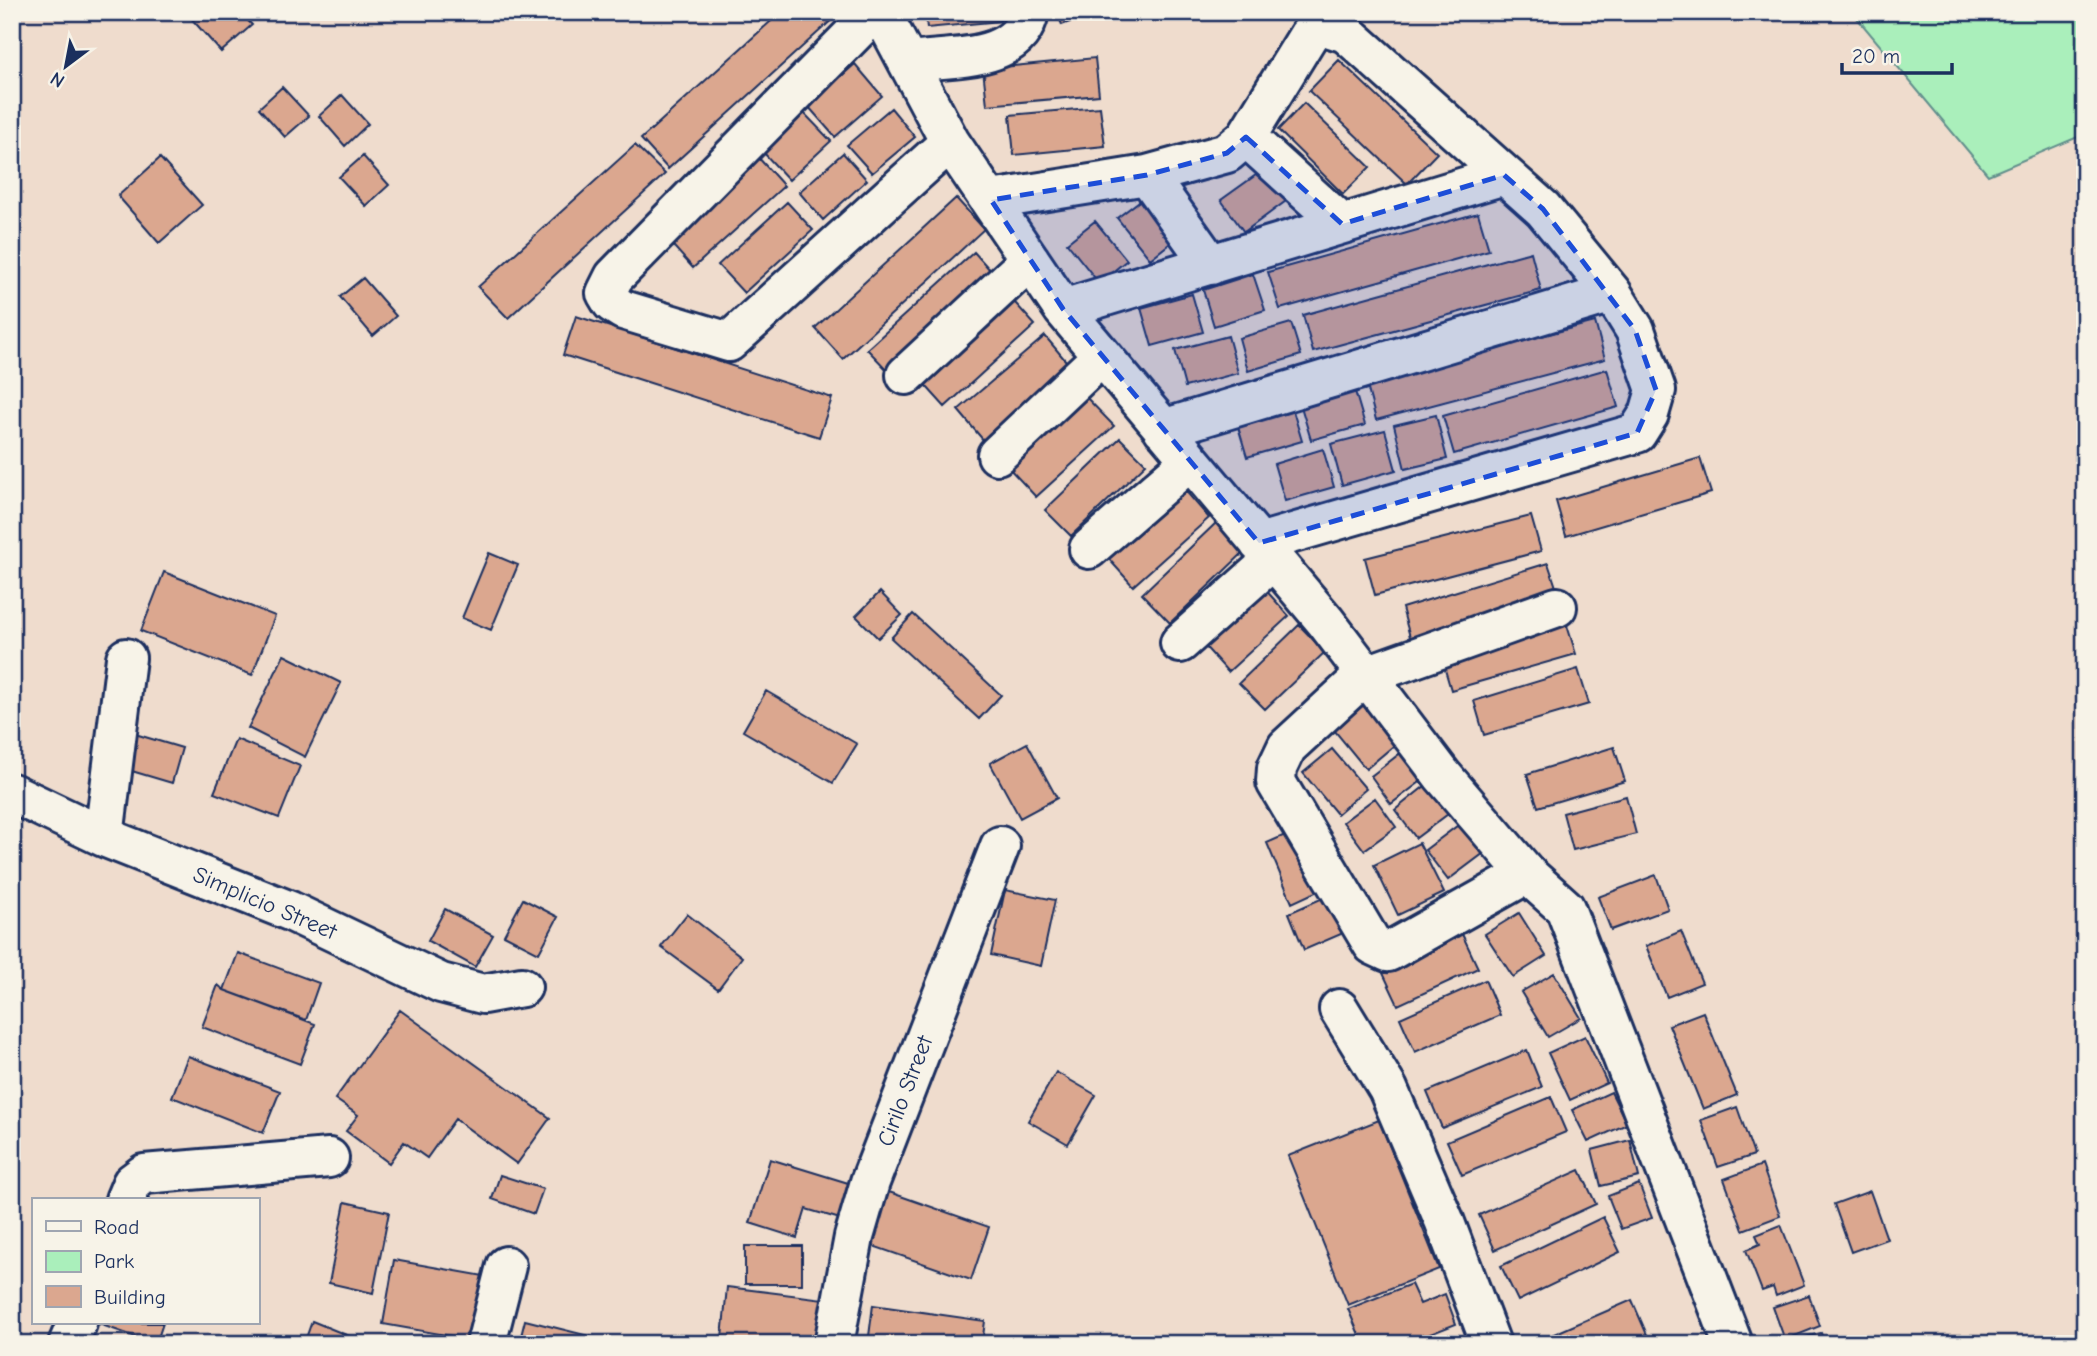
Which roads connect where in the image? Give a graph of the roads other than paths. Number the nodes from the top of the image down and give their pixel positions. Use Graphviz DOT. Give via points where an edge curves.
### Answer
graph roads {
  1 [pos="875,12"];
  2 [pos="881,12"];
  3 [pos="1029,12"];
  4 [pos="909,62"];
  5 [pos="1246,137"];
  6 [pos="950,142"];
  7 [pos="1147,175"];
  8 [pos="1504,176"];
  9 [pos="991,200"];
  10 [pos="1342,224"];
  11 [pos="1030,260"];
  12 [pos="1211,265"];
  13 [pos="1612,293"];
  14 [pos="1063,309"];
  15 [pos="1102,356"];
  16 [pos="906,375"];
  17 [pos="1163,429"];
  18 [pos="997,455"];
  19 [pos="1190,461"];
  20 [pos="1089,549"];
  21 [pos="1266,552"];
  22 [pos="1557,607"];
  23 [pos="1180,643"];
  24 [pos="126,658"];
  25 [pos="1364,676"];
  26 [pos="12,793"];
  27 [pos="104,837"];
  28 [pos="1000,846"];
  29 [pos="1527,874"];
  30 [pos="522,987"];
  31 [pos="1339,1009"];
  32 [pos="329,1158"];
  33 [pos="126,1198"];
  34 [pos="506,1266"];
  35 [pos="77,1324"];
  36 [pos="68,1344"];
  37 [pos="486,1344"];
  38 [pos="834,1344"];
  39 [pos="1490,1344"];
  40 [pos="1733,1344"];
  1 -- 6 [label="street" via="614,277 606,293 623,310 730,342"];
  2 -- 4 [label="street"];
  3 -- 4 [label="street" via="1019,36 1003,49"];
  4 -- 6 [label="street"];
  5 -- 7 [label="street" via="1227,153"];
  5 -- 8 [label="street" via="1308,36 1318,24 1327,24 1346,33"];
  5 -- 10 [label="street"];
  6 -- 9 [label="street"];
  7 -- 9 [label="street"];
  7 -- 12 [label="street"];
  8 -- 10 [label="street"];
  8 -- 13 [label="street" via="1543,209"];
  9 -- 11 [label="street"];
  10 -- 12 [label="street"];
  11 -- 14 [label="street"];
  11 -- 16 [label="street"];
  12 -- 14 [label="street"];
  13 -- 17 [label="street"];
  13 -- 21 [label="street" via="1635,330 1656,390 1637,433"];
  14 -- 15 [label="street"];
  15 -- 17 [label="street"];
  15 -- 18 [label="street"];
  17 -- 19 [label="street"];
  19 -- 20 [label="street"];
  19 -- 21 [label="street"];
  21 -- 23 [label="street"];
  21 -- 25 [label="street"];
  22 -- 25 [label="street"];
  24 -- 27 [label="street"];
  25 -- 29 [label="street"];
  25 -- 29 [label="street" via="1287,747 1276,782 1373,945 1388,952"];
  26 -- 27 [label="street, Simplicio Street"];
  27 -- 30 [label="street, Simplicio Street" via="290,911 441,984 483,994"];
  28 -- 38 [label="street, Cirilo Street" via="870,1182 854,1237"];
  29 -- 40 [label="street" via="1565,908"];
  31 -- 39 [label="street" via="1388,1089"];
  32 -- 33 [label="street" via="144,1174 132,1183"];
  34 -- 37 [label="street"];
  35 -- 36 [label="street"];
}
